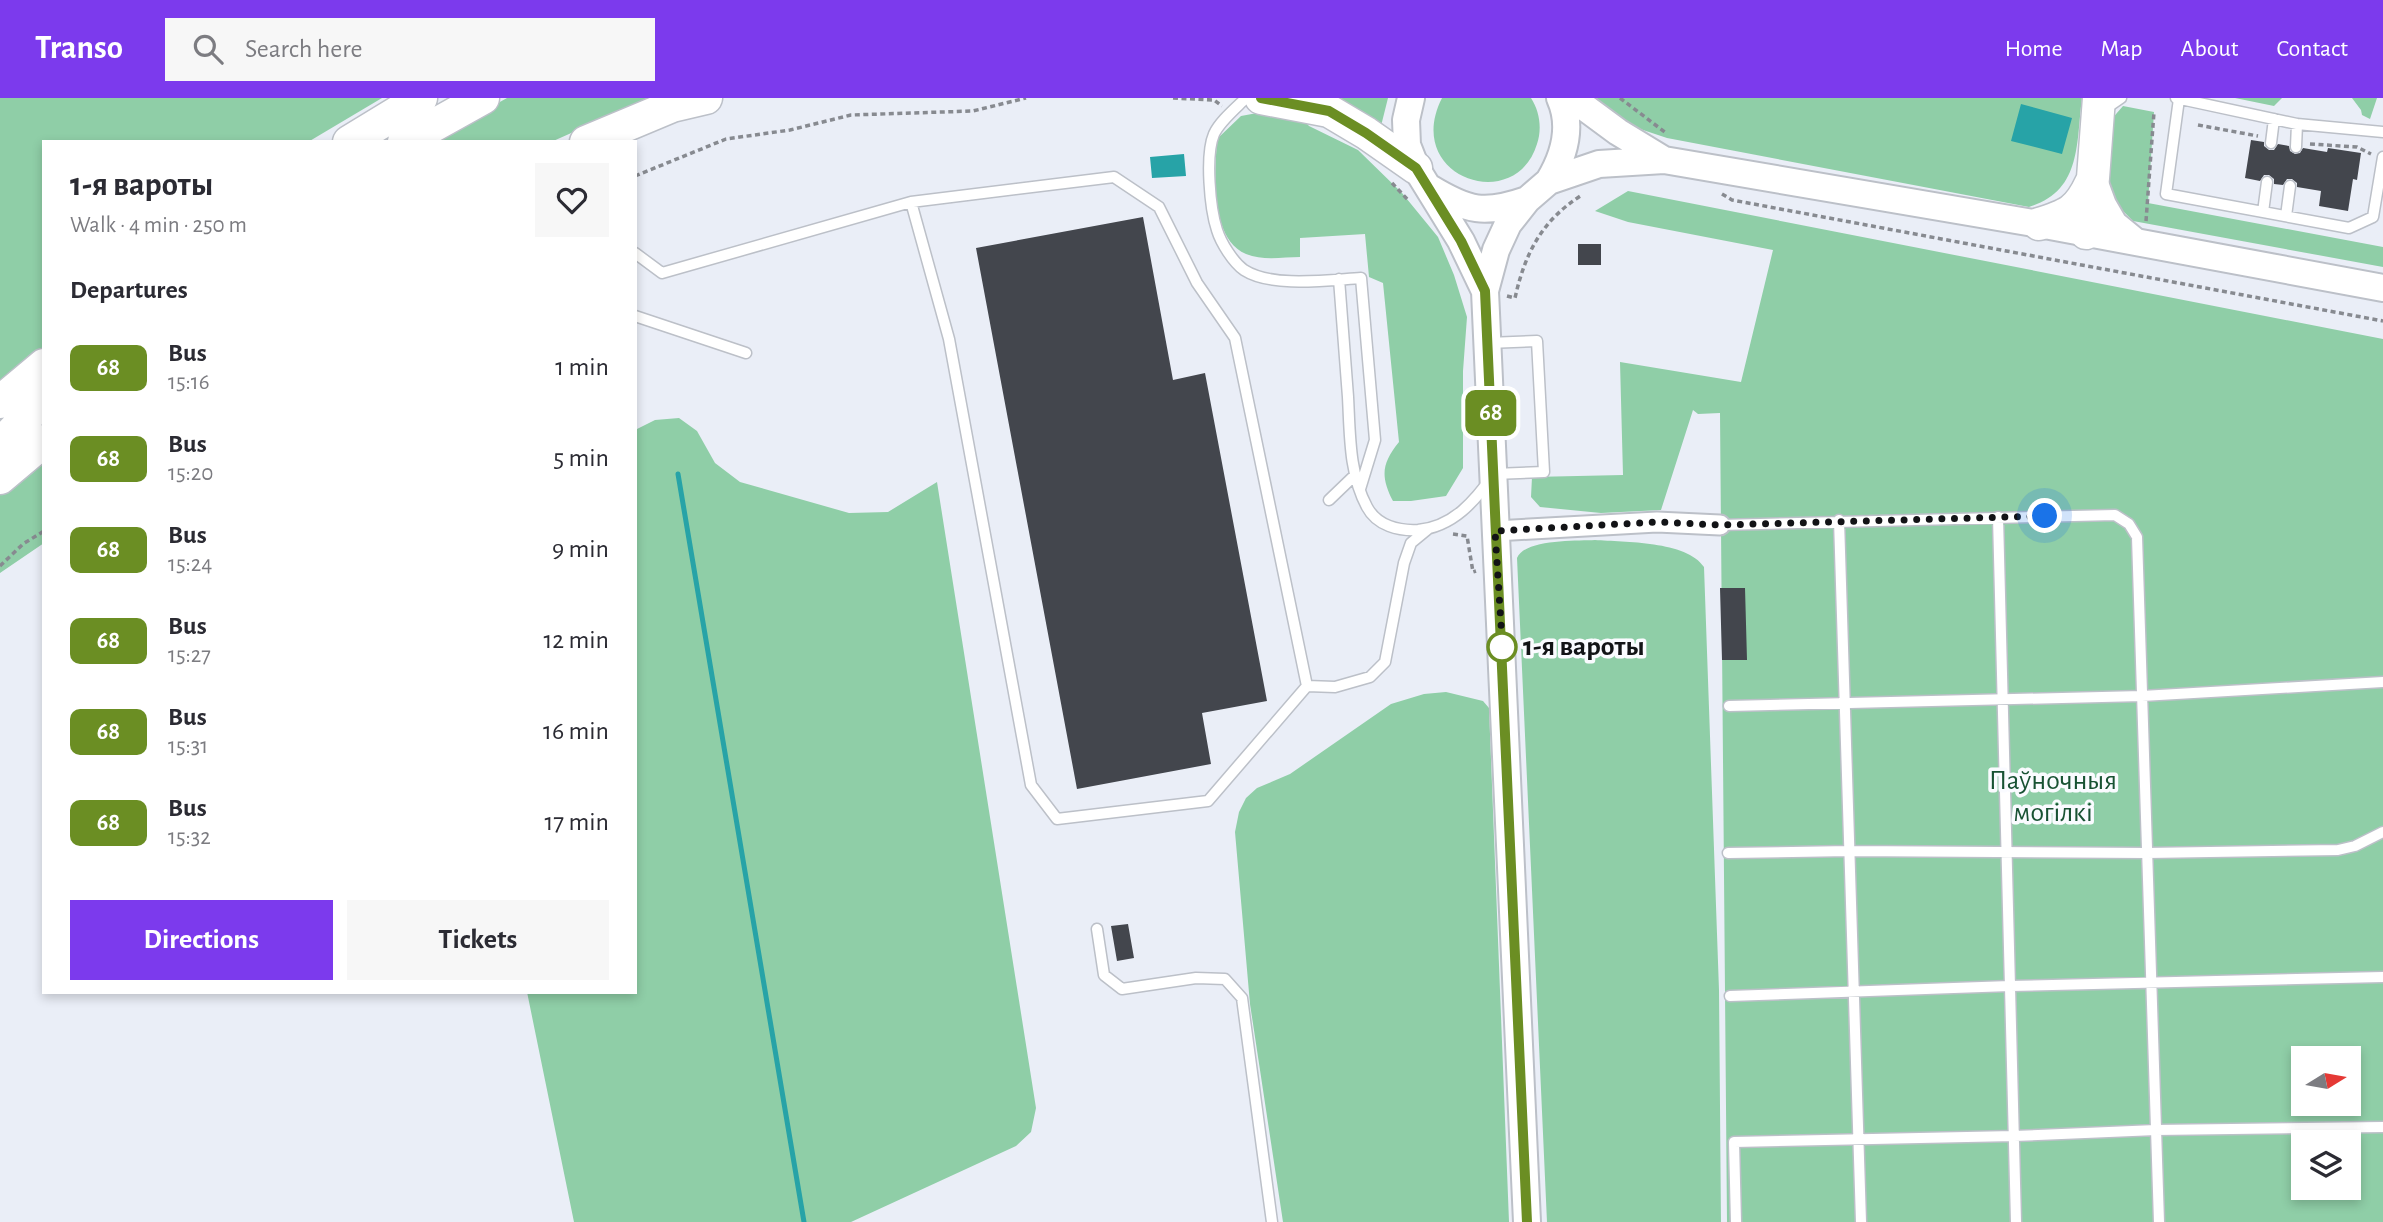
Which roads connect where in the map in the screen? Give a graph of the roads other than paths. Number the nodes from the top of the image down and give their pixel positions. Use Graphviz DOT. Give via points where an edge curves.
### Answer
graph roads {
  1 [pos="421,98"];
  2 [pos="484,98"];
  3 [pos="706,98"];
  4 [pos="1246,98"];
  5 [pos="1261,98"];
  6 [pos="1412,98"];
  7 [pos="1560,98"];
  8 [pos="1572,98"];
  9 [pos="2177,99"];
  10 [pos="2105,104"];
  11 [pos="2274,119"];
  12 [pos="2297,124"];
  13 [pos="2383,132"];
  14 [pos="600,138"];
  15 [pos="352,140"];
  16 [pos="408,140"];
  17 [pos="2271,143"];
  18 [pos="2296,147"];
  19 [pos="2383,157"];
  20 [pos="1664,160"];
  21 [pos="1422,178"];
  22 [pos="2093,178"];
  23 [pos="1549,181"];
  24 [pos="2267,182"];
  25 [pos="2290,186"];
  26 [pos="1527,200"];
  27 [pos="911,202"];
  28 [pos="2263,212"];
  29 [pos="2286,216"];
  30 [pos="2039,224"];
  31 [pos="2086,233"];
  32 [pos="2141,236"];
  33 [pos="637,254"];
  34 [pos="1339,279"];
  35 [pos="2383,288"];
  36 [pos="1485,291"];
  37 [pos="637,317"];
  38 [pos="1488,343"];
  39 [pos="746,353"];
  40 [pos="42,367"];
  41 [pos="42,401"];
  42 [pos="0,402"];
  43 [pos="42,443"];
  44 [pos="0,444"];
  45 [pos="1494,474"];
  46 [pos="1354,476"];
  47 [pos="0,478"];
  48 [pos="1360,489"];
  49 [pos="1329,500"];
  50 [pos="1998,517"];
  51 [pos="1839,520"];
  52 [pos="1720,525"];
  53 [pos="1428,529"];
  54 [pos="1495,531"];
  55 [pos="2383,682"];
  56 [pos="1307,686"];
  57 [pos="2142,696"];
  58 [pos="2003,700"];
  59 [pos="1845,705"];
  60 [pos="1729,706"];
  61 [pos="2383,832"];
  62 [pos="1849,851"];
  63 [pos="2007,851"];
  64 [pos="1728,853"];
  65 [pos="2147,853"];
  66 [pos="1097,929"];
  67 [pos="2383,977"];
  68 [pos="2151,982"];
  69 [pos="2010,986"];
  70 [pos="1853,993"];
  71 [pos="1730,996"];
  72 [pos="2383,1127"];
  73 [pos="2156,1130"];
  74 [pos="2014,1136"];
  75 [pos="1858,1140"];
  76 [pos="1272,1222"];
  77 [pos="1527,1222"];
  78 [pos="1736,1222"];
  79 [pos="1861,1222"];
  80 [pos="2016,1222"];
  81 [pos="2159,1222"];
  1 -- 15 [label="highway"];
  2 -- 16 [label="highway"];
  3 -- 14 [label="highway" via="672,106"];
  4 -- 34 [label="lane" via="1214,134 1210,162 1217,231 1244,270 1262,277 1302,281"];
  5 -- 21 [label="highway" via="1329,111 1366,133"];
  6 -- 21 [label="main road" via="1406,120 1407,145"];
  7 -- 23 [label="main road" via="1567,127 1561,160"];
  8 -- 20 [label="main road"];
  9 -- 11 [label="lane"];
  9 -- 28 [label="lane" via="2166,194"];
  10 -- 22 [label="highway"];
  11 -- 12 [label="lane"];
  11 -- 17 [label="lane"];
  12 -- 13 [label="lane"];
  12 -- 18 [label="lane"];
  19 -- 29 [label="lane" via="2372,216 2349,228"];
  20 -- 23 [label="main road" via="1600,164"];
  20 -- 30 [label="main road"];
  21 -- 26 [label="main road" via="1459,205 1484,210"];
  21 -- 36 [label="main road"];
  22 -- 30 [label="highway" via="2082,201 2066,216"];
  22 -- 31 [label="highway"];
  22 -- 32 [label="main road" via="2114,224"];
  23 -- 26 [label="main road"];
  24 -- 28 [label="lane"];
  25 -- 29 [label="lane"];
  26 -- 36 [label="main road" via="1508,224 1496,250"];
  27 -- 33 [label="lane" via="662,273"];
  27 -- 56 [label="lane" via="1114,177 1159,207 1197,283 1235,338"];
  27 -- 56 [label="lane" via="949,339 1031,785 1057,819 1208,801"];
  28 -- 29 [label="lane"];
  30 -- 31 [label="main road"];
  31 -- 32 [label="main road"];
  32 -- 35 [label="main road"];
  34 -- 46 [label="lane"];
  34 -- 48 [label="lane" via="1361,278 1374,440"];
  36 -- 38 [label="main road"];
  37 -- 39 [label="lane"];
  38 -- 45 [label="main road"];
  38 -- 45 [label="lane" via="1537,341 1544,472"];
  40 -- 42 [label="highway"];
  41 -- 44 [label="highway"];
  43 -- 47 [label="highway"];
  45 -- 53 [label="lane" via="1460,514"];
  45 -- 54 [label="main road"];
  46 -- 48 [label="lane"];
  46 -- 49 [label="lane"];
  48 -- 53 [label="lane" via="1367,509 1391,528"];
  50 -- 51 [label="lane"];
  50 -- 57 [label="lane" via="2115,515 2129,524 2137,537"];
  50 -- 58 [label="lane"];
  51 -- 52 [label="lane"];
  51 -- 59 [label="lane"];
  52 -- 54 [label="street" via="1657,522"];
  53 -- 56 [label="lane" via="1411,543 1404,563 1385,662 1370,677 1335,687"];
  54 -- 77 [label="main road"];
  55 -- 57 [label="lane"];
  57 -- 58 [label="lane"];
  57 -- 65 [label="lane"];
  58 -- 59 [label="lane"];
  58 -- 63 [label="lane"];
  59 -- 60 [label="lane"];
  59 -- 62 [label="lane"];
  61 -- 65 [label="lane" via="2338,850"];
  62 -- 63 [label="lane"];
  62 -- 64 [label="lane"];
  62 -- 70 [label="lane"];
  63 -- 65 [label="lane"];
  63 -- 69 [label="lane"];
  65 -- 68 [label="lane"];
  66 -- 76 [label="lane" via="1104,975 1122,989 1196,978 1225,979 1242,998"];
  67 -- 68 [label="lane"];
  68 -- 69 [label="lane"];
  68 -- 73 [label="lane"];
  69 -- 70 [label="lane"];
  69 -- 74 [label="lane"];
  70 -- 71 [label="lane"];
  70 -- 75 [label="lane"];
  72 -- 73 [label="lane"];
  73 -- 74 [label="lane"];
  73 -- 81 [label="lane"];
  74 -- 75 [label="lane"];
  74 -- 80 [label="lane"];
  75 -- 78 [label="lane" via="1734,1142"];
  75 -- 79 [label="lane"];
}
